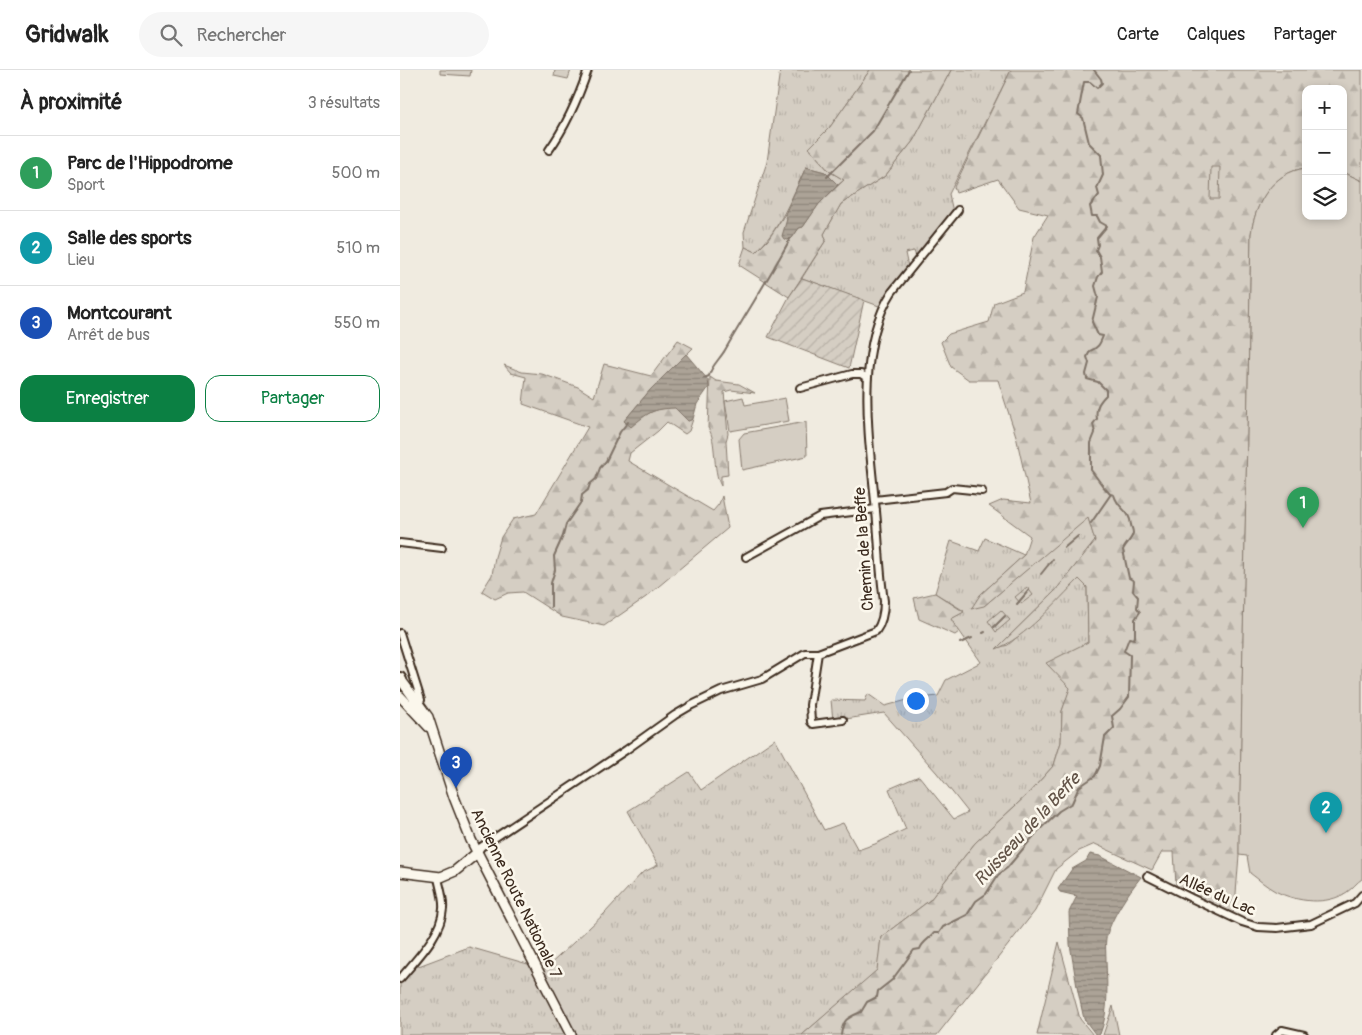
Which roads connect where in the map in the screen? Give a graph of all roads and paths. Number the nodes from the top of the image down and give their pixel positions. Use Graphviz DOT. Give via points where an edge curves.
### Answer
graph roads {
  1 [pos="588,70"];
  2 [pos="550,150"];
  3 [pos="958,210"];
  4 [pos="867,378"];
  5 [pos="800,388"];
  6 [pos="982,491"];
  7 [pos="875,500"];
  8 [pos="876,509"];
  9 [pos="400,543"];
  10 [pos="442,548"];
  11 [pos="746,557"];
  12 [pos="400,633"];
  13 [pos="818,653"];
  14 [pos="412,668"];
  15 [pos="400,679"];
  16 [pos="400,696"];
  17 [pos="421,700"];
  18 [pos="843,720"];
  19 [pos="433,733"];
  20 [pos="477,852"];
  21 [pos="400,872"];
  22 [pos="1147,876"];
  23 [pos="438,878"];
  24 [pos="1362,895"];
  25 [pos="400,979"];
  26 [pos="571,1035"];
  27 [pos="1276,1035"];
  28 [pos="1304,1035"];
  1 -- 2 [label="street" via="571,114"];
  3 -- 4 [label="street, Chemin de la Beffe" via="883,306"];
  4 -- 5 [label="street" via="852,374"];
  4 -- 7 [label="street, Chemin de la Beffe"];
  6 -- 7 [label="street" via="952,488 946,492"];
  7 -- 8 [label="street, Chemin de la Beffe"];
  8 -- 11 [label="street" via="820,516"];
  8 -- 13 [label="street, Chemin de la Beffe" via="884,601 879,627 876,631"];
  9 -- 10 [label="street"];
  12 -- 14 [label="street"];
  13 -- 18 [label="street" via="810,706 811,722"];
  13 -- 20 [label="street, Chemin de la Beffe" via="804,653 762,679 712,694 680,712 481,846"];
  14 -- 15 [label="street, Ancienne Route Nationale 7"];
  14 -- 17 [label="street"];
  15 -- 19 [label="street, Ancienne Route Nationale 7" via="428,717"];
  16 -- 19 [label="street, Ancienne Route Nationale 7"];
  19 -- 20 [label="street, Ancienne Route Nationale 7"];
  20 -- 23 [label="street" via="454,871"];
  20 -- 26 [label="street, Ancienne Route Nationale 7"];
  21 -- 23 [label="street"];
  22 -- 24 [label="street, Allée du Lac" via="1242,922 1277,928 1311,924 1355,903"];
  23 -- 25 [label="street" via="443,908 436,932"];
  27 -- 28 [label="street" via="1282,1030"];
}
